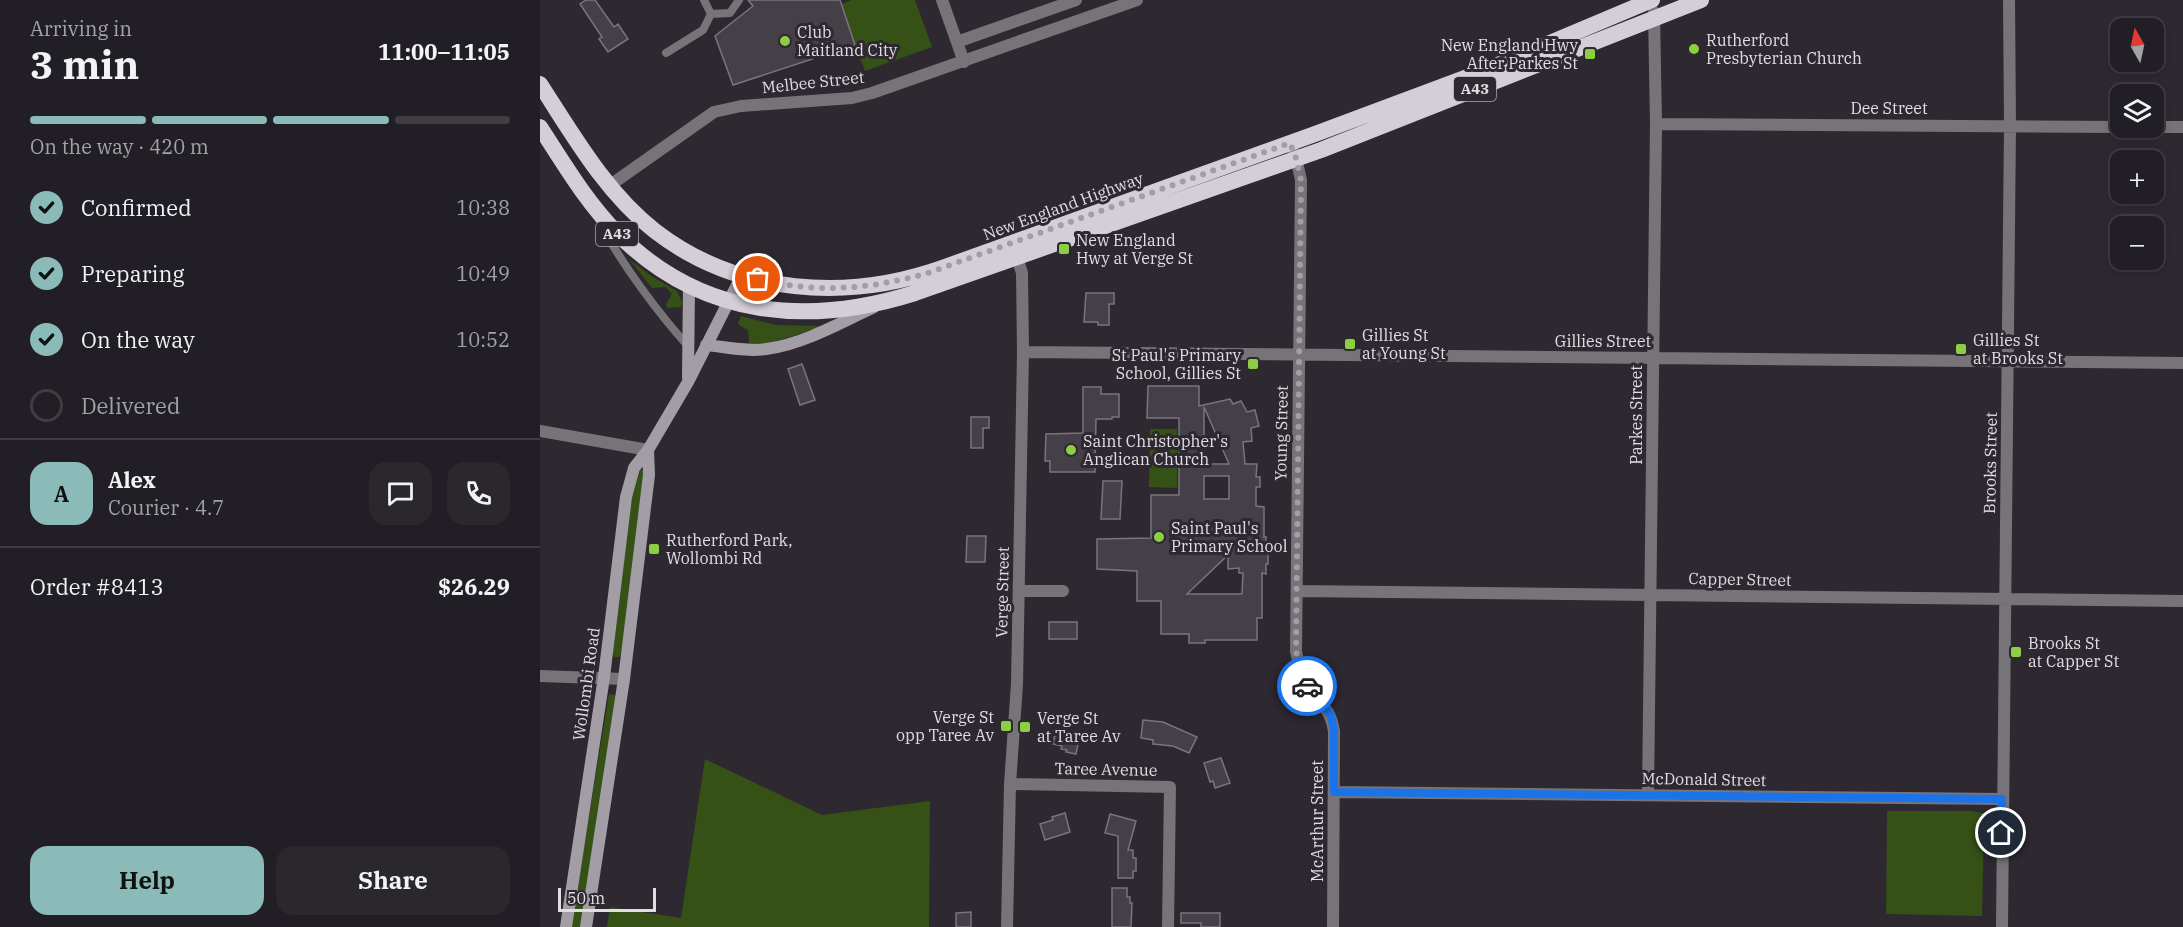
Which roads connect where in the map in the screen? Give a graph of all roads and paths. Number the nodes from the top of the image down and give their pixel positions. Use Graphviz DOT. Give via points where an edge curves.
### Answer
graph roads {
  1 [pos="704,0"];
  2 [pos="739,0"];
  3 [pos="942,0"];
  4 [pos="1076,0"];
  5 [pos="1653,0"];
  6 [pos="1701,0"];
  7 [pos="2009,0"];
  8 [pos="1129,1"];
  9 [pos="711,14"];
  10 [pos="1654,19"];
  11 [pos="957,42"];
  12 [pos="666,53"];
  13 [pos="964,62"];
  14 [pos="540,84"];
  15 [pos="1656,124"];
  16 [pos="2010,125"];
  17 [pos="2110,127"];
  18 [pos="2164,127"];
  19 [pos="2183,127"];
  20 [pos="540,128"];
  21 [pos="1293,151"];
  22 [pos="609,186"];
  23 [pos="585,194"];
  24 [pos="1017,257"];
  25 [pos="742,276"];
  26 [pos="689,286"];
  27 [pos="729,302"];
  28 [pos="883,303"];
  29 [pos="706,345"];
  30 [pos="688,346"];
  31 [pos="1023,352"];
  32 [pos="1298,355"];
  33 [pos="1653,357"];
  34 [pos="2008,360"];
  35 [pos="2183,363"];
  36 [pos="687,382"];
  37 [pos="540,431"];
  38 [pos="648,450"];
  39 [pos="1019,591"];
  40 [pos="1063,591"];
  41 [pos="1297,591"];
  42 [pos="1651,594"];
  43 [pos="2005,599"];
  44 [pos="2183,601"];
  45 [pos="540,676"];
  46 [pos="604,677"];
  47 [pos="624,679"];
  48 [pos="1331,715"];
  49 [pos="1010,784"];
  50 [pos="1334,792"];
  51 [pos="1648,794"];
  52 [pos="2002,799"];
  53 [pos="566,927"];
  54 [pos="586,927"];
  55 [pos="1007,927"];
  56 [pos="1168,927"];
  57 [pos="1333,927"];
  58 [pos="2002,927"];
  1 -- 9 [label="lane"];
  2 -- 9 [label="lane" via="730,13"];
  3 -- 11 [label="street"];
  4 -- 11 [label="street"];
  5 -- 10 [label="street, Parkes Street"];
  5 -- 21 [label="highway, New England Highway / A43"];
  6 -- 10 [label="highway, New England Highway / A43"];
  7 -- 16 [label="street, Brooks Street"];
  8 -- 13 [label="street, Melbee Street"];
  9 -- 12 [label="lane" via="703,30"];
  10 -- 15 [label="street, Parkes Street"];
  10 -- 21 [label="highway, New England Highway / A43"];
  11 -- 13 [label="street"];
  13 -- 22 [label="street, Melbee Street" via="862,96 741,106 714,112"];
  14 -- 22 [label="highway, New England Highway / A43"];
  15 -- 16 [label="street, Dee Street"];
  15 -- 33 [label="street, Parkes Street"];
  16 -- 17 [label="street, Dee Street"];
  16 -- 34 [label="street, Brooks Street"];
  18 -- 19 [label="street"];
  20 -- 23 [label="highway, New England Highway / A43"];
  21 -- 24 [label="highway, New England Highway / A43"];
  21 -- 25 [label="highway, New England Highway / A43" via="892,283 829,289 775,284"];
  21 -- 32 [label="street, Young Street" via="1301,180"];
  22 -- 25 [label="highway, New England Highway / A43" via="654,231 694,256"];
  23 -- 26 [label="highway, New England Highway / A43" via="633,249"];
  23 -- 30 [label="lane" via="611,243"];
  24 -- 28 [label="highway, New England Highway / A43"];
  24 -- 31 [label="street, Verge Street" via="1022,273"];
  25 -- 27 [label="main road, Wollombi Road"];
  26 -- 27 [label="highway, New England Highway / A43"];
  26 -- 30 [label="main road"];
  27 -- 28 [label="highway, New England Highway / A43" via="757,309 808,312"];
  27 -- 29 [label="main road, Wollombi Road"];
  28 -- 29 [label="main road" via="779,347 764,350"];
  29 -- 36 [label="main road, Wollombi Road"];
  30 -- 36 [label="main road"];
  31 -- 32 [label="street, Gillies Street"];
  31 -- 39 [label="street, Verge Street"];
  32 -- 33 [label="street, Gillies Street"];
  32 -- 41 [label="street, Young Street"];
  33 -- 34 [label="street, Gillies Street"];
  33 -- 42 [label="street, Parkes Street"];
  34 -- 35 [label="street, Gillies Street"];
  34 -- 43 [label="street, Brooks Street"];
  36 -- 38 [label="main road, Wollombi Road"];
  37 -- 38 [label="street"];
  38 -- 46 [label="main road, Wollombi Road" via="634,468 626,497"];
  38 -- 47 [label="main road" via="649,475"];
  39 -- 40 [label="street"];
  39 -- 49 [label="street, Verge Street"];
  41 -- 42 [label="street, Capper Street"];
  41 -- 48 [label="street, Young Street" via="1296,651 1301,675"];
  42 -- 43 [label="street, Capper Street"];
  42 -- 51 [label="street, Parkes Street"];
  43 -- 44 [label="street, Capper Street"];
  43 -- 52 [label="street, Brooks Street"];
  45 -- 46 [label="street"];
  46 -- 47 [label="street"];
  46 -- 53 [label="main road, Wollombi Road"];
  47 -- 54 [label="main road"];
  48 -- 50 [label="street, McArthur Street"];
  49 -- 55 [label="street, Verge Street"];
  49 -- 56 [label="street, Taree Avenue" via="1170,787"];
  50 -- 51 [label="street, McDonald Street"];
  50 -- 57 [label="street, McArthur Street"];
  51 -- 52 [label="street, McDonald Street"];
  52 -- 58 [label="street, Brooks Street"];
}
